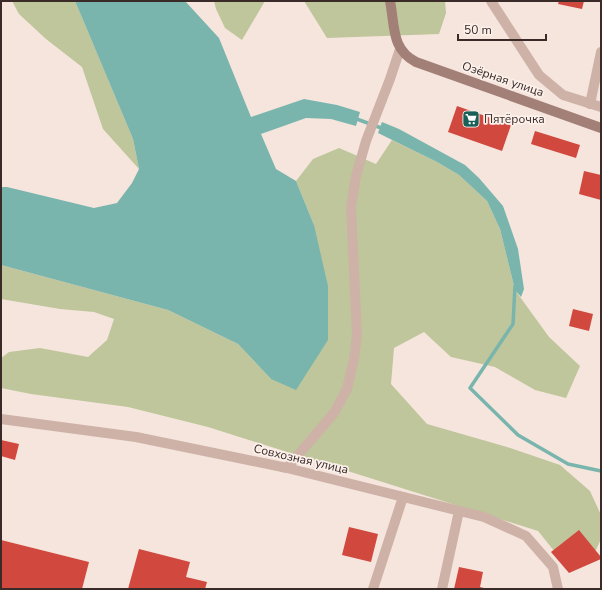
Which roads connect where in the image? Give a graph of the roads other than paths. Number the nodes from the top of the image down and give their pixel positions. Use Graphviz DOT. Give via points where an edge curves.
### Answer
graph roads {
  1 [pos="390,1"];
  2 [pos="491,1"];
  3 [pos="400,49"];
  4 [pos="601,52"];
  5 [pos="590,104"];
  6 [pos="601,107"];
  7 [pos="601,128"];
  8 [pos="1,419"];
  9 [pos="287,468"];
  10 [pos="403,497"];
  11 [pos="459,511"];
  12 [pos="373,589"];
  13 [pos="442,589"];
  14 [pos="558,589"];
  1 -- 3 [label="street"];
  2 -- 5 [label="street" via="539,75 563,95"];
  3 -- 7 [label="street, Озёрная улица" via="407,58 416,62"];
  3 -- 9 [label="street" via="366,141 351,207 356,335 347,389 334,413"];
  4 -- 5 [label="street"];
  5 -- 6 [label="street"];
  8 -- 9 [label="street, Совхозная улица" via="136,438"];
  9 -- 10 [label="street, Совхозная улица"];
  10 -- 11 [label="street, Совхозная улица"];
  10 -- 12 [label="street"];
  11 -- 13 [label="street"];
  11 -- 14 [label="street, Совхозная улица" via="484,517 526,536 553,567"];
}
